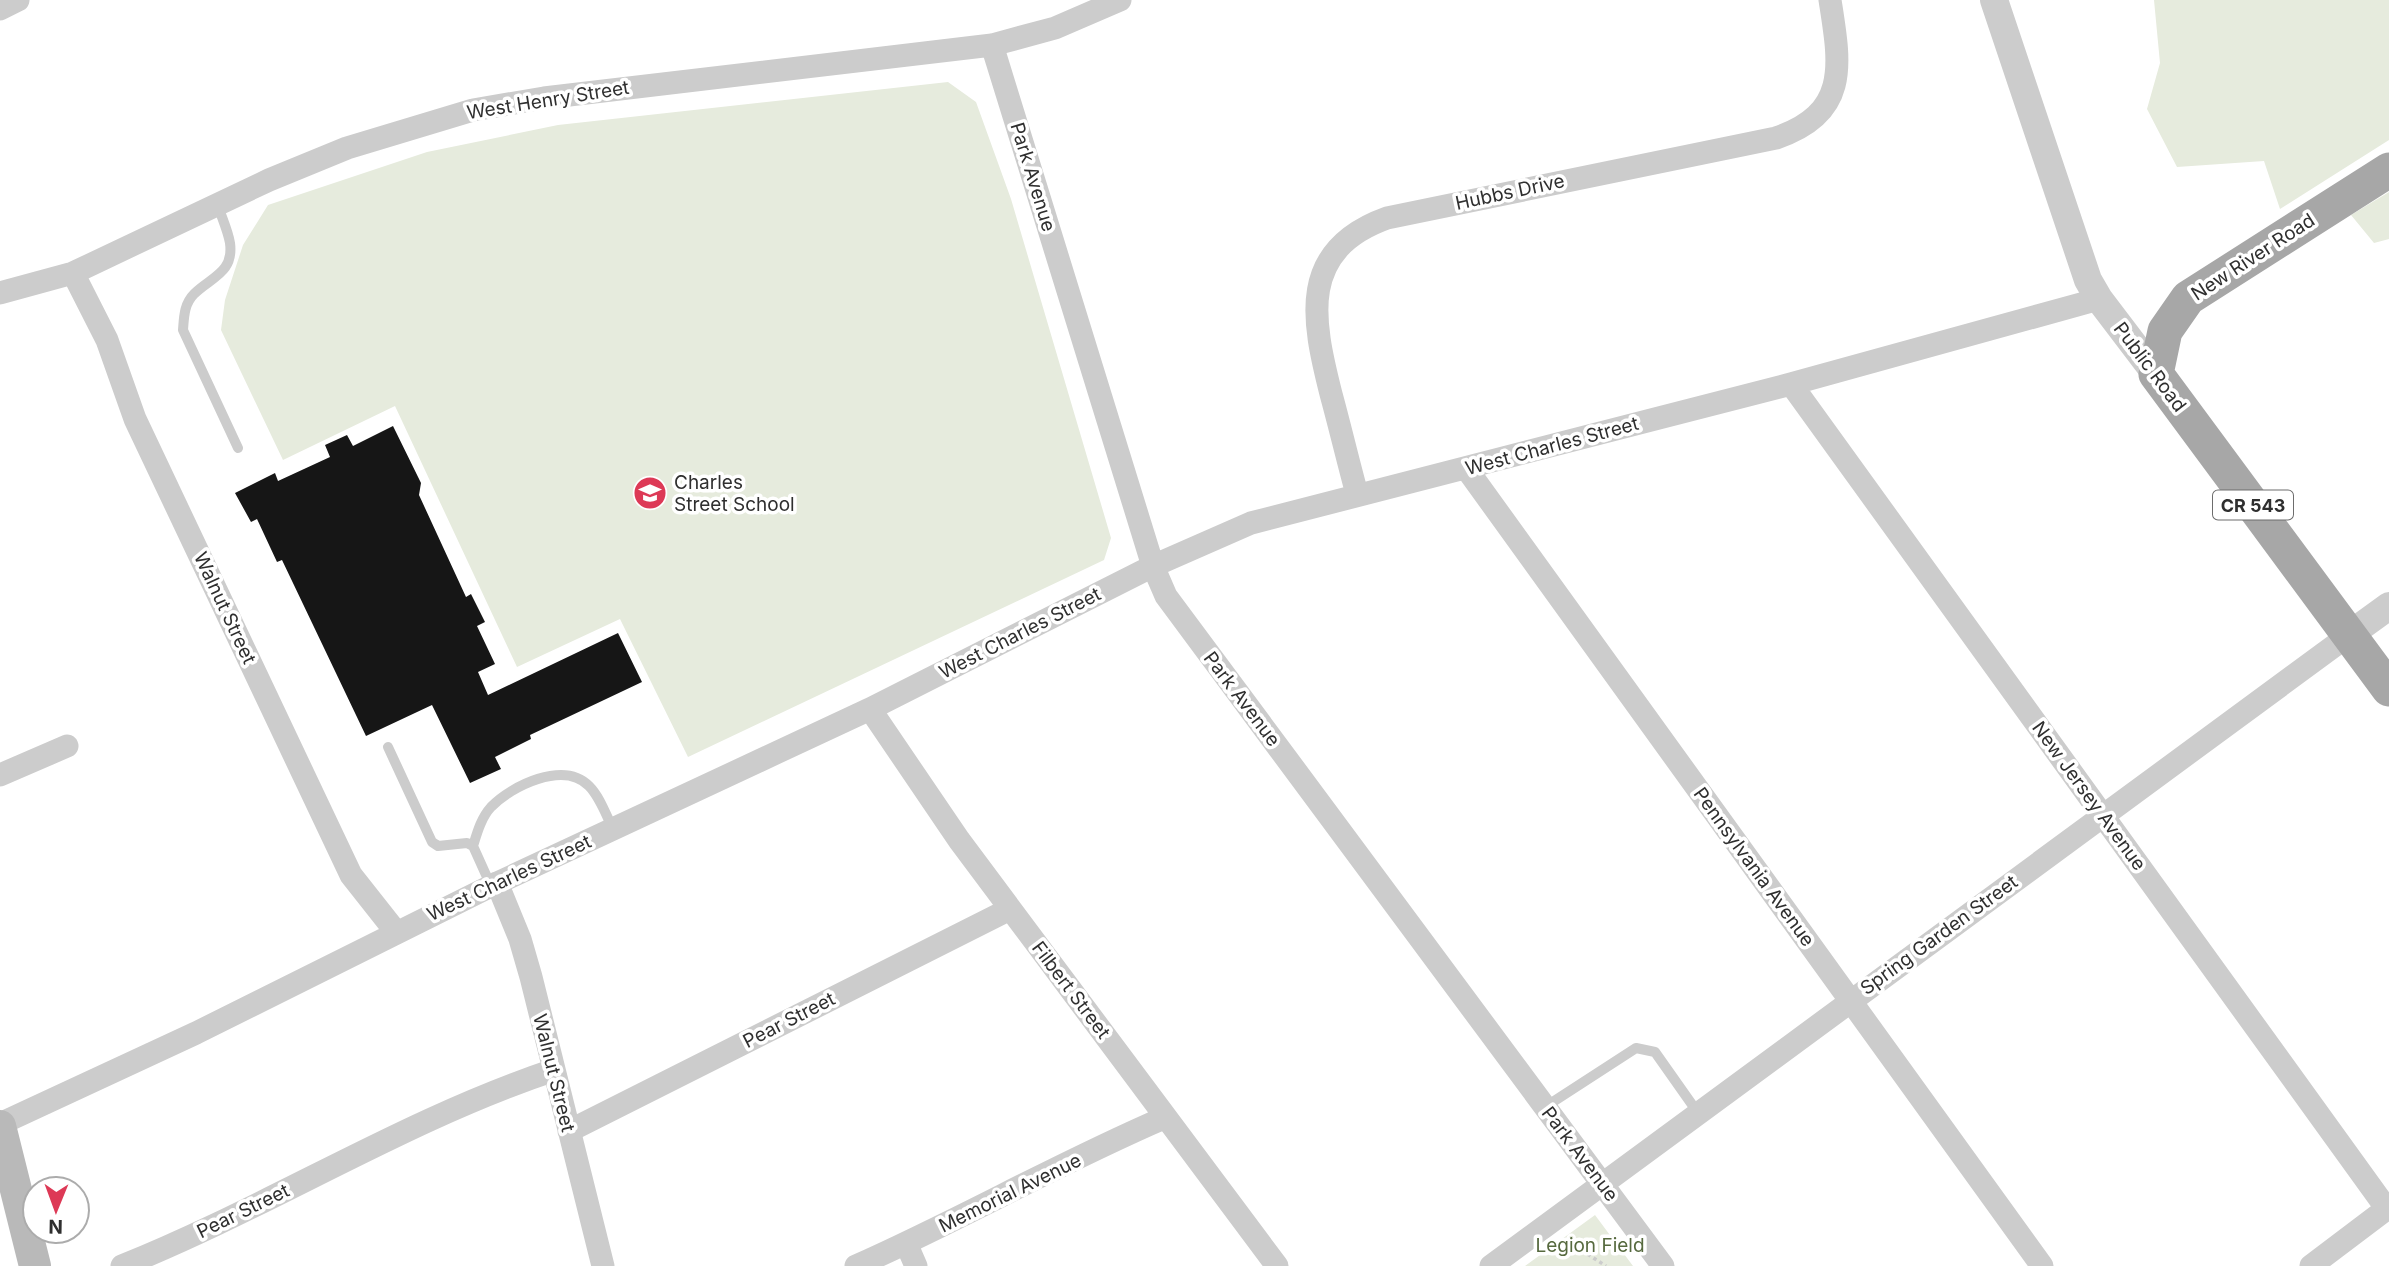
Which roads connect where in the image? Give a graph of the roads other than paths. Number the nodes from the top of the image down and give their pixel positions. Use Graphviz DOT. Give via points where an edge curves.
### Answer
graph roads {
  1 [pos="18,0"];
  2 [pos="1120,0"];
  3 [pos="1830,0"];
  4 [pos="1994,0"];
  5 [pos="0,9"];
  6 [pos="992,44"];
  7 [pos="2389,170"];
  8 [pos="218,205"];
  9 [pos="73,273"];
  10 [pos="0,293"];
  11 [pos="2099,299"];
  12 [pos="2156,374"];
  13 [pos="1791,384"];
  14 [pos="238,448"];
  15 [pos="1466,468"];
  16 [pos="1357,494"];
  17 [pos="1153,566"];
  18 [pos="2389,606"];
  19 [pos="2349,635"];
  20 [pos="2389,689"];
  21 [pos="870,709"];
  22 [pos="67,746"];
  23 [pos="388,747"];
  24 [pos="0,775"];
  25 [pos="2102,814"];
  26 [pos="613,829"];
  27 [pos="473,846"];
  28 [pos="494,884"];
  29 [pos="1010,909"];
  30 [pos="396,932"];
  31 [pos="1850,1000"];
  32 [pos="554,1070"];
  33 [pos="1545,1107"];
  34 [pos="1698,1113"];
  35 [pos="1164,1118"];
  36 [pos="0,1125"];
  37 [pos="569,1131"];
  38 [pos="1602,1184"];
  39 [pos="2388,1208"];
  40 [pos="906,1243"];
  41 [pos="29,1264"];
  42 [pos="122,1266"];
  43 [pos="603,1266"];
  44 [pos="856,1266"];
  45 [pos="916,1266"];
  46 [pos="1277,1266"];
  47 [pos="1491,1266"];
  48 [pos="1663,1266"];
  49 [pos="2042,1266"];
  50 [pos="2311,1266"];
  1 -- 5 [label="street"];
  2 -- 6 [label="street, West Henry Street" via="1055,28"];
  3 -- 16 [label="street, Hubbs Drive" via="1837,47 1836,81 1821,113 1801,128 1776,138 1387,218 1361,227 1343,241 1322,278 1316,319"];
  4 -- 11 [label="street, Public Road" via="2078,253"];
  6 -- 8 [label="street, West Henry Street" via="473,110 347,148"];
  6 -- 17 [label="street, Park Avenue"];
  7 -- 12 [label="main road, New River Road" via="2188,298 2165,331"];
  8 -- 9 [label="street, West Henry Street"];
  8 -- 14 [label="lane" via="230,244 229,262 220,276 193,295 184,311 183,330"];
  9 -- 10 [label="street, West Henry Street"];
  9 -- 30 [label="street, Walnut Street" via="107,340 135,419 342,857"];
  11 -- 12 [label="street, Public Road"];
  11 -- 13 [label="street, West Charles Street"];
  12 -- 19 [label="main road, Public Road / CR 543"];
  13 -- 15 [label="street, West Charles Street"];
  13 -- 25 [label="street, New Jersey Avenue"];
  15 -- 16 [label="street, West Charles Street"];
  15 -- 31 [label="street, Pennsylvania Avenue"];
  16 -- 17 [label="street, West Charles Street" via="1251,523"];
  17 -- 21 [label="street, West Charles Street"];
  17 -- 33 [label="street, Park Avenue" via="1166,596"];
  18 -- 19 [label="street, Spring Garden Street"];
  19 -- 20 [label="main road, Public Road / CR 543"];
  19 -- 25 [label="street, Spring Garden Street"];
  21 -- 26 [label="street, West Charles Street"];
  21 -- 29 [label="street, Filbert Street"];
  22 -- 24 [label="street"];
  23 -- 27 [label="lane" via="432,842"];
  25 -- 31 [label="street, Spring Garden Street"];
  25 -- 39 [label="street, New Jersey Avenue"];
  26 -- 27 [label="lane" via="588,785 556,775 501,798 489,809"];
  26 -- 28 [label="street, West Charles Street"];
  27 -- 28 [label="lane"];
  28 -- 30 [label="street, West Charles Street"];
  28 -- 32 [label="street, Walnut Street" via="520,939"];
  29 -- 35 [label="street, Filbert Street"];
  29 -- 37 [label="street, Pear Street"];
  30 -- 36 [label="street, West Charles Street" via="196,1034"];
  31 -- 34 [label="street, Spring Garden Street"];
  31 -- 49 [label="street, Pennsylvania Avenue"];
  32 -- 37 [label="street, Walnut Street"];
  32 -- 42 [label="street, Pear Street" via="484,1094"];
  33 -- 34 [label="lane" via="1636,1048 1655,1052"];
  33 -- 38 [label="street, Park Avenue"];
  34 -- 38 [label="street, Spring Garden Street"];
  35 -- 40 [label="street, Memorial Avenue"];
  35 -- 46 [label="street, Filbert Street"];
  36 -- 41 [label="main road"];
  37 -- 43 [label="street, Walnut Street"];
  38 -- 47 [label="street, Spring Garden Street"];
  38 -- 48 [label="street, Park Avenue"];
  39 -- 50 [label="street"];
  40 -- 44 [label="street, Memorial Avenue"];
  40 -- 45 [label="street"];
}
